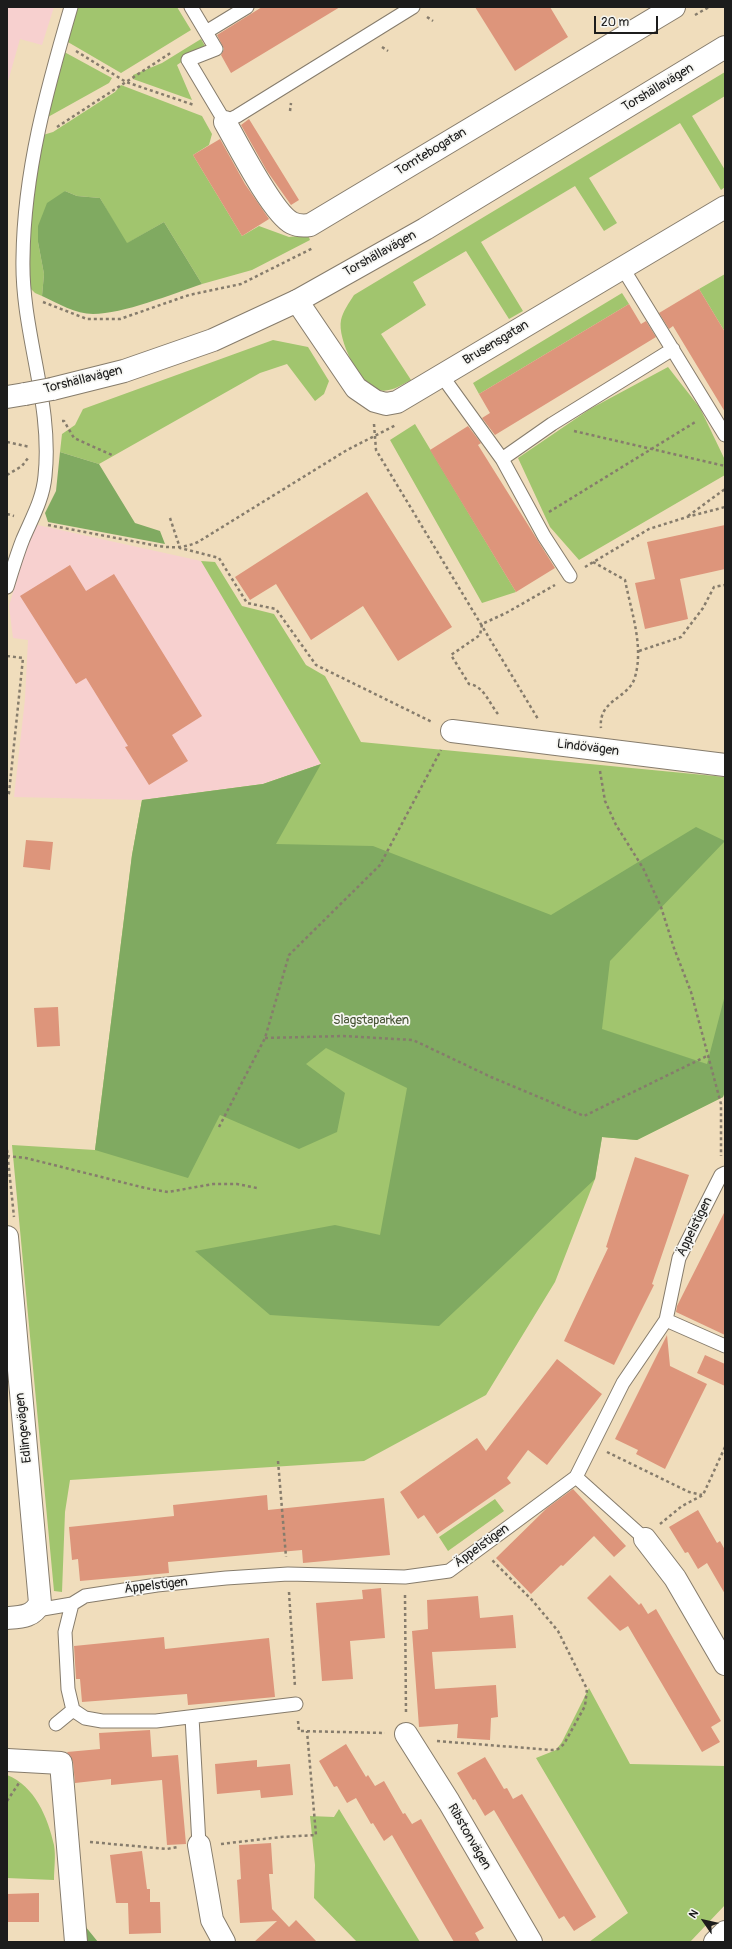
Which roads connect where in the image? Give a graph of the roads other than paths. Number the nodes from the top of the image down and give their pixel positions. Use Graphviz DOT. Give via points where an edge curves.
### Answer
graph roads {
  1 [pos="71,7"];
  2 [pos="191,7"];
  3 [pos="247,7"];
  4 [pos="413,7"];
  5 [pos="674,7"];
  6 [pos="206,32"];
  7 [pos="725,47"];
  8 [pos="225,122"];
  9 [pos="725,206"];
  10 [pos="622,266"];
  11 [pos="298,301"];
  12 [pos="673,349"];
  13 [pos="442,376"];
  14 [pos="16,395"];
  15 [pos="725,435"];
  16 [pos="502,458"];
  17 [pos="570,576"];
  18 [pos="7,587"];
  19 [pos="452,731"];
  20 [pos="725,765"];
  21 [pos="723,1174"];
  22 [pos="7,1236"];
  23 [pos="10,1310"];
  24 [pos="666,1320"];
  25 [pos="725,1346"];
  26 [pos="576,1477"];
  27 [pos="645,1539"];
  28 [pos="72,1604"];
  29 [pos="33,1612"];
  30 [pos="7,1618"];
  31 [pos="725,1664"];
  32 [pos="296,1704"];
  33 [pos="72,1710"];
  34 [pos="192,1717"];
  35 [pos="56,1724"];
  36 [pos="406,1734"];
  37 [pos="7,1760"];
  38 [pos="199,1845"];
  39 [pos="725,1932"];
  40 [pos="76,1942"];
  41 [pos="224,1942"];
  42 [pos="531,1942"];
  43 [pos="715,1942"];
  1 -- 18 [label="lane" via="35,141 26,200 24,305 45,421 44,482 37,509 23,539"];
  2 -- 6 [label="lane"];
  3 -- 6 [label="lane"];
  4 -- 8 [label="lane"];
  5 -- 8 [label="street, Tomtebogatan" via="310,225 291,223 275,208"];
  6 -- 8 [label="lane" via="216,49 188,60"];
  7 -- 11 [label="street, Torshällavägen" via="425,229"];
  9 -- 10 [label="street, Brusensgatan"];
  10 -- 12 [label="lane"];
  10 -- 13 [label="street, Brusensgatan"];
  11 -- 13 [label="street, Brusensgatan" via="356,388 375,401 386,404 397,402"];
  11 -- 14 [label="street, Torshällavägen, bridge" via="213,340 124,371"];
  12 -- 15 [label="lane"];
  12 -- 16 [label="lane"];
  13 -- 16 [label="lane"];
  16 -- 17 [label="lane"];
  19 -- 20 [label="street, Lindövägen"];
  21 -- 24 [label="lane, Äppelstigen" via="679,1258"];
  22 -- 23 [label="street, Edlingevägen"];
  23 -- 29 [label="street, Edlingevägen" via="40,1585 40,1603"];
  24 -- 25 [label="lane"];
  24 -- 26 [label="lane, Äppelstigen" via="623,1382"];
  26 -- 27 [label="lane"];
  26 -- 28 [label="lane, Äppelstigen" via="449,1571 405,1577 288,1574 158,1585 85,1596"];
  27 -- 31 [label="street" via="675,1578"];
  28 -- 29 [label="lane, Äppelstigen"];
  28 -- 33 [label="lane" via="65,1632 68,1689"];
  29 -- 30 [label="street"];
  32 -- 34 [label="lane"];
  33 -- 34 [label="lane" via="85,1718 102,1721 156,1721"];
  33 -- 35 [label="lane"];
  34 -- 38 [label="lane"];
  36 -- 42 [label="street, Ribstonvägen"];
  37 -- 40 [label="street" via="61,1764"];
  38 -- 41 [label="street" via="212,1920"];
  39 -- 43 [label="street"];
}
